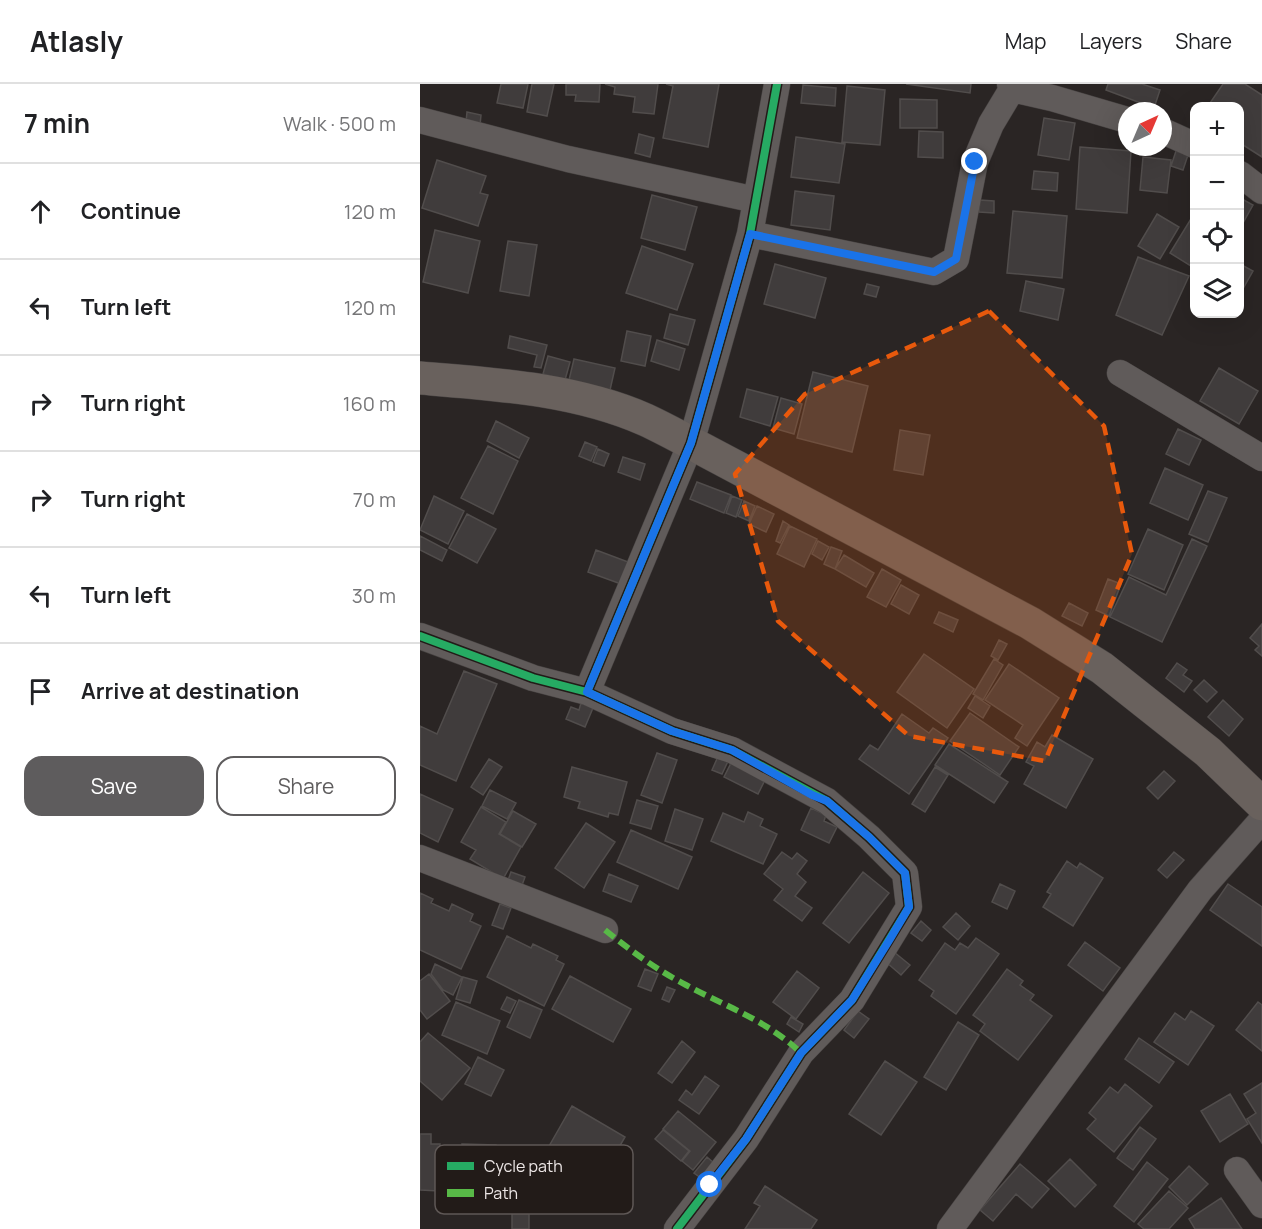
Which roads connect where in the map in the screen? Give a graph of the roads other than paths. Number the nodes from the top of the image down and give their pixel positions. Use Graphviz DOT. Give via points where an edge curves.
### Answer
graph roads {
  1 [pos="777,84"];
  2 [pos="1011,87"];
  3 [pos="1118,117"];
  4 [pos="420,120"];
  5 [pos="1172,135"];
  6 [pos="1190,143"];
  7 [pos="1244,177"];
  8 [pos="1262,190"];
  9 [pos="756,200"];
  10 [pos="750,234"];
  11 [pos="1120,373"];
  12 [pos="420,378"];
  13 [pos="691,443"];
  14 [pos="1262,458"];
  15 [pos="420,636"];
  16 [pos="587,692"];
  17 [pos="1258,800"];
  18 [pos="420,858"];
  19 [pos="605,930"];
  20 [pos="1237,1170"];
  21 [pos="1262,1205"];
  22 [pos="677,1229"];
  23 [pos="950,1229"];
  1 -- 9 [label="street"];
  2 -- 3 [label="street"];
  2 -- 10 [label="street" via="975,162 956,259 934,272"];
  4 -- 9 [label="street" via="568,159"];
  5 -- 6 [label="street"];
  7 -- 8 [label="street"];
  9 -- 10 [label="street"];
  10 -- 13 [label="street"];
  11 -- 14 [label="street"];
  12 -- 13 [label="main road" via="508,385 594,403 645,420"];
  13 -- 16 [label="street"];
  13 -- 17 [label="main road" via="1030,624 1102,668 1208,752"];
  15 -- 16 [label="street" via="533,678"];
  16 -- 22 [label="street" via="672,731 732,750 827,801 905,873 908,890 909,907 852,1000 801,1053 746,1139"];
  17 -- 23 [label="street" via="1200,890"];
  18 -- 19 [label="street"];
  20 -- 21 [label="street"];
}
